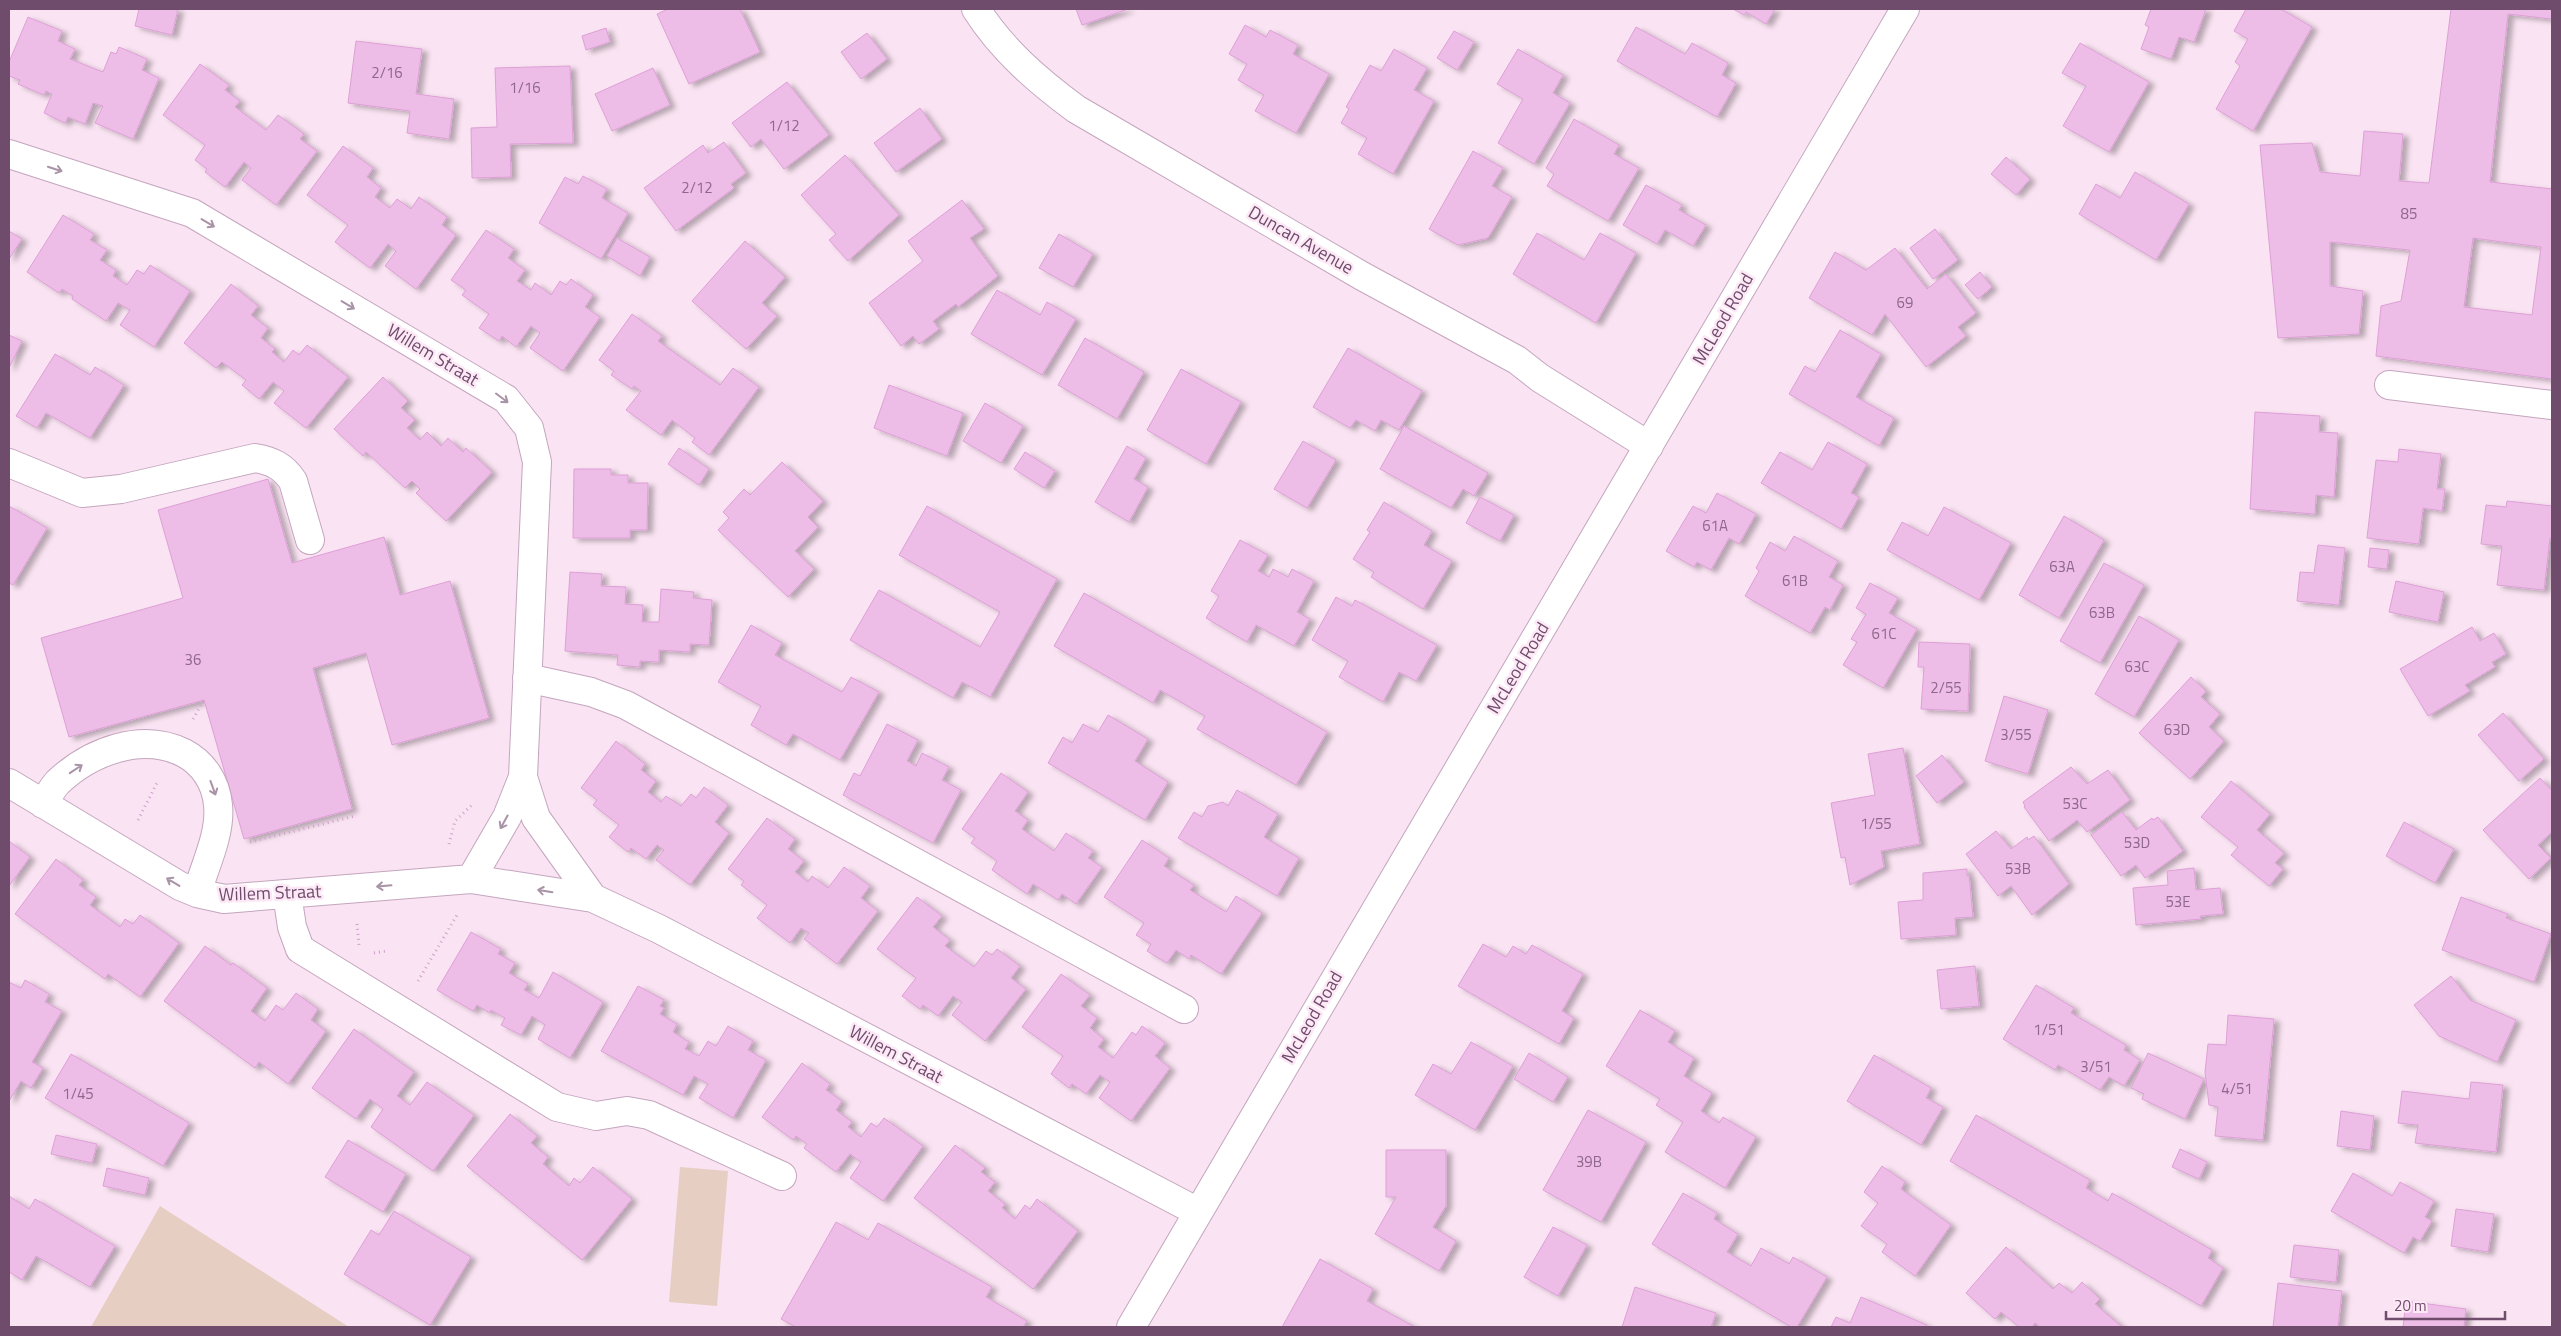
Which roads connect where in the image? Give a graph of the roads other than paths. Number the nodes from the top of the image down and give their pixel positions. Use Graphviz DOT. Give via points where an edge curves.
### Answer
graph roads {
  1 [pos="976,9"];
  2 [pos="1905,9"];
  3 [pos="9,154"];
  4 [pos="2389,385"];
  5 [pos="2552,405"];
  6 [pos="1649,446"];
  7 [pos="9,463"];
  8 [pos="310,540"];
  9 [pos="527,678"];
  10 [pos="523,777"];
  11 [pos="9,783"];
  12 [pos="42,804"];
  13 [pos="470,879"];
  14 [pos="197,893"];
  15 [pos="287,894"];
  16 [pos="593,898"];
  17 [pos="1184,1010"];
  18 [pos="782,1176"];
  19 [pos="1198,1212"];
  20 [pos="1131,1327"];
  1 -- 6 [label="street, Duncan Avenue" via="1006,50 1039,82 1076,109 1362,276 1517,360 1540,378"];
  2 -- 6 [label="street, McLeod Road"];
  3 -- 9 [label="street, Willem Straat, one-way" via="192,213 506,399 529,428 537,462"];
  4 -- 5 [label="street"];
  6 -- 19 [label="street, McLeod Road"];
  7 -- 8 [label="street" via="82,493 121,489 255,458 273,462 293,481"];
  9 -- 10 [label="street, Willem Straat"];
  9 -- 17 [label="street" via="591,692 626,705"];
  10 -- 13 [label="street, Willem Straat, one-way" via="507,817"];
  10 -- 16 [label="street, Willem Straat" via="536,818"];
  11 -- 12 [label="street, Willem Straat"];
  14 -- 12 [label="street, Willem Straat, one-way"];
  12 -- 14 [label="street, one-way" via="57,783 76,768 104,753 129,745 154,743 193,758 205,769 218,804 214,839"];
  13 -- 15 [label="street, Willem Straat, one-way"];
  16 -- 13 [label="street, Willem Straat, one-way"];
  14 -- 15 [label="street, Willem Straat" via="224,899"];
  15 -- 18 [label="street" via="292,927 300,949 557,1107 596,1116 627,1111 649,1115"];
  16 -- 19 [label="street, Willem Straat" via="659,929"];
  19 -- 20 [label="street, McLeod Road"];
}
